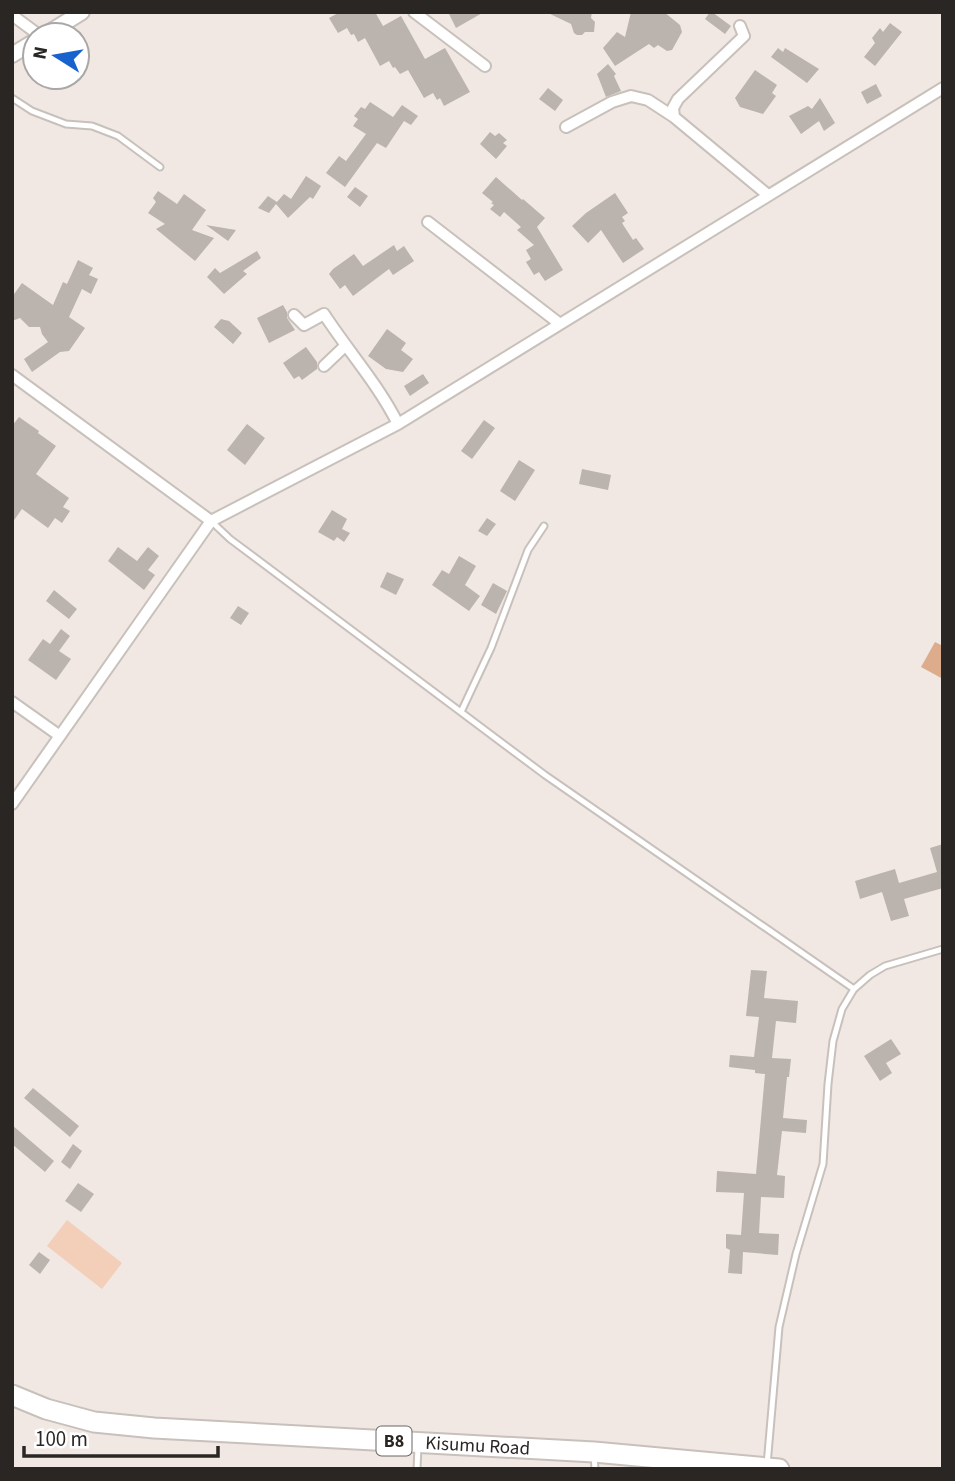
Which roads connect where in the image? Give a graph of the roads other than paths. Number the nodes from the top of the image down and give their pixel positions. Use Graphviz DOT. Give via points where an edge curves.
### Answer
graph roads {
  1 [pos="414,12"];
  2 [pos="740,26"];
  3 [pos="485,66"];
  4 [pos="943,88"];
  5 [pos="12,98"];
  6 [pos="674,117"];
  7 [pos="566,127"];
  8 [pos="160,167"];
  9 [pos="768,195"];
  10 [pos="428,222"];
  11 [pos="294,315"];
  12 [pos="560,324"];
  13 [pos="345,345"];
  14 [pos="324,366"];
  15 [pos="12,375"];
  16 [pos="398,424"];
  17 [pos="211,522"];
  18 [pos="544,526"];
  19 [pos="12,702"];
  20 [pos="461,712"];
  21 [pos="60,736"];
  22 [pos="12,804"];
  23 [pos="943,949"];
  24 [pos="854,989"];
  25 [pos="12,1395"];
  26 [pos="419,1442"];
  27 [pos="594,1461"];
  28 [pos="767,1468"];
  29 [pos="417,1469"];
  30 [pos="779,1469"];
  1 -- 3 [label="street"];
  2 -- 6 [label="street" via="744,36 678,99"];
  4 -- 9 [label="street"];
  5 -- 8 [label="lane" via="66,124 92,126 118,136"];
  6 -- 7 [label="street" via="648,100 631,96"];
  6 -- 9 [label="street"];
  9 -- 12 [label="street"];
  10 -- 12 [label="street"];
  11 -- 13 [label="street" via="304,325 324,314"];
  12 -- 16 [label="street"];
  13 -- 14 [label="street"];
  13 -- 16 [label="street"];
  15 -- 17 [label="street"];
  16 -- 17 [label="street"];
  17 -- 20 [label="lane"];
  17 -- 21 [label="street"];
  18 -- 20 [label="lane" via="528,550"];
  19 -- 21 [label="street"];
  20 -- 24 [label="lane"];
  21 -- 22 [label="street"];
  23 -- 24 [label="lane" via="885,966"];
  24 -- 28 [label="lane" via="842,1009 833,1041 823,1164 779,1327"];
  25 -- 26 [label="highway, Kisumu Road / B8" via="94,1422 154,1429"];
  26 -- 27 [label="highway, Kisumu Road / B8"];
  26 -- 29 [label="lane"];
  27 -- 28 [label="highway, Kisumu Road / B8"];
  28 -- 30 [label="highway, Kisumu Road / B8"];
}
